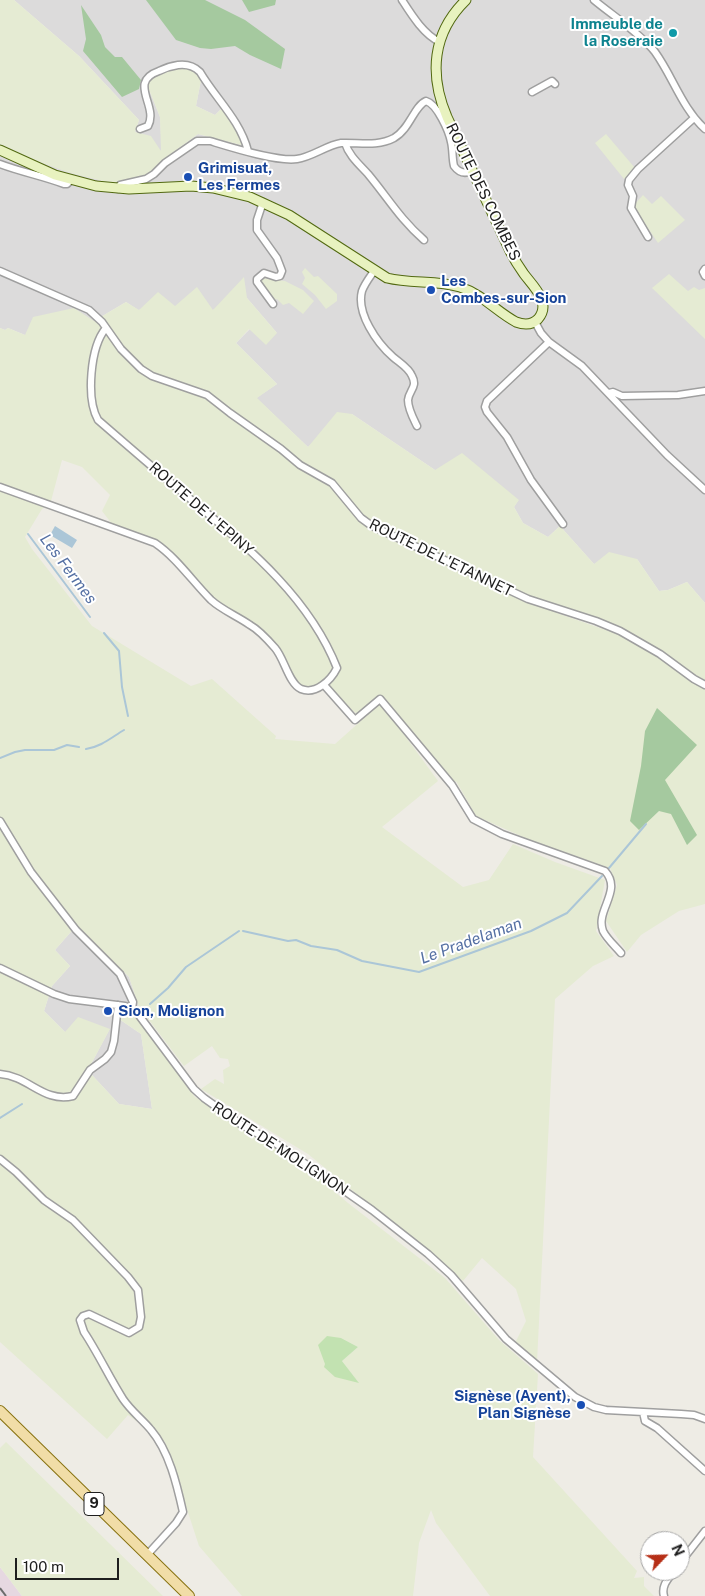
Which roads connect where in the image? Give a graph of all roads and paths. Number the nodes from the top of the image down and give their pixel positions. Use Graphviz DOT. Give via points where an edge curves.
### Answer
graph roads {
  1 [pos="402,0"];
  2 [pos="466,0"];
  3 [pos="594,0"];
  4 [pos="440,42"];
  5 [pos="555,84"];
  6 [pos="532,92"];
  7 [pos="694,118"];
  8 [pos="140,128"];
  9 [pos="705,129"];
  10 [pos="345,143"];
  11 [pos="0,150"];
  12 [pos="248,151"];
  13 [pos="0,164"];
  14 [pos="472,171"];
  15 [pos="71,180"];
  16 [pos="118,189"];
  17 [pos="263,202"];
  18 [pos="648,237"];
  19 [pos="424,240"];
  20 [pos="705,269"];
  21 [pos="0,271"];
  22 [pos="374,271"];
  23 [pos="705,276"];
  24 [pos="273,304"];
  25 [pos="535,322"];
  26 [pos="106,328"];
  27 [pos="549,342"];
  28 [pos="705,391"];
  29 [pos="608,393"];
  30 [pos="417,426"];
  31 [pos="0,487"];
  32 [pos="705,490"];
  33 [pos="563,524"];
  34 [pos="324,685"];
  35 [pos="705,685"];
  36 [pos="0,821"];
  37 [pos="621,953"];
  38 [pos="0,968"];
  39 [pos="118,1005"];
  40 [pos="132,1008"];
  41 [pos="0,1074"];
  42 [pos="0,1159"];
  43 [pos="0,1412"];
  44 [pos="643,1412"];
  45 [pos="705,1419"];
  46 [pos="705,1471"];
  47 [pos="705,1532"];
  48 [pos="690,1551"];
  49 [pos="147,1555"];
  50 [pos="667,1581"];
  51 [pos="189,1596"];
  52 [pos="664,1596"];
  1 -- 4 [label="street" via="423,28"];
  2 -- 4 [label="street, ROUTE DES COMBES" via="449,20"];
  3 -- 7 [label="street" via="653,50"];
  4 -- 14 [label="street, ROUTE DES COMBES" via="436,68 439,95"];
  5 -- 6 [label="street" via="552,81"];
  7 -- 9 [label="street"];
  7 -- 18 [label="street" via="629,180 633,196 631,208"];
  8 -- 12 [label="street" via="148,126 151,119 145,80 169,67 187,65 200,72 225,105 240,128"];
  10 -- 12 [label="street" via="298,159"];
  10 -- 14 [label="street" via="382,142 394,138 426,101 436,109 451,140 454,166 462,172"];
  10 -- 19 [label="street" via="401,218"];
  11 -- 15 [label="street"];
  12 -- 16 [label="street" via="200,140 165,163 152,176 120,185"];
  13 -- 15 [label="street" via="64,184"];
  14 -- 25 [label="street, ROUTE DES COMBES" via="512,255 541,298 542,312"];
  15 -- 16 [label="street"];
  16 -- 17 [label="street" via="202,187"];
  17 -- 22 [label="street" via="294,218"];
  17 -- 24 [label="street" via="256,220 257,230 282,271 280,276 264,273 257,282"];
  20 -- 23 [label="street"];
  21 -- 26 [label="street, ROUTE DE L'ETANNET" via="89,310"];
  22 -- 25 [label="street" via="403,282 460,287 516,322"];
  22 -- 30 [label="street" via="362,292 363,312 384,348 413,377 415,386 408,405"];
  25 -- 27 [label="street"];
  26 -- 34 [label="street, ROUTE DE L'EPINY" via="98,340 92,374 92,403 98,420 275,574 300,605 330,652 337,668"];
  26 -- 35 [label="street, ROUTE DE L'ETANNET" via="141,370 207,395 300,465 332,483 361,518 372,526 528,599 620,631"];
  27 -- 29 [label="street" via="582,366"];
  27 -- 33 [label="street" via="487,401 485,408 508,437 531,480"];
  28 -- 29 [label="street" via="678,395 622,396"];
  29 -- 32 [label="street"];
  31 -- 34 [label="street" via="155,543 212,601 252,626 276,648 299,688 308,691"];
  34 -- 37 [label="street" via="355,720 380,699 452,785 473,819 502,834 605,871 612,888 602,926 607,938"];
  36 -- 40 [label="street" via="31,872 76,930 120,974 134,1002"];
  38 -- 39 [label="street" via="69,999"];
  39 -- 40 [label="street"];
  39 -- 41 [label="street" via="111,1052 90,1070 73,1096 53,1097 12,1076"];
  40 -- 44 [label="street, ROUTE DE MOLIGNON" via="204,1098 242,1126 275,1143 330,1180 428,1254 451,1275 506,1339 575,1397 606,1410"];
  42 -- 49 [label="street" via="44,1200 73,1220 138,1290 141,1317 139,1327 134,1331 129,1333 89,1314 80,1320 123,1399 159,1441 177,1482 183,1512"];
  43 -- 49 [label="main road, 9"];
  44 -- 45 [label="street, ROUTE DE MOLIGNON" via="694,1415"];
  44 -- 46 [label="street" via="649,1424"];
  47 -- 48 [label="street"];
  49 -- 51 [label="main road, 9"];
  50 -- 52 [label="street"];
}
